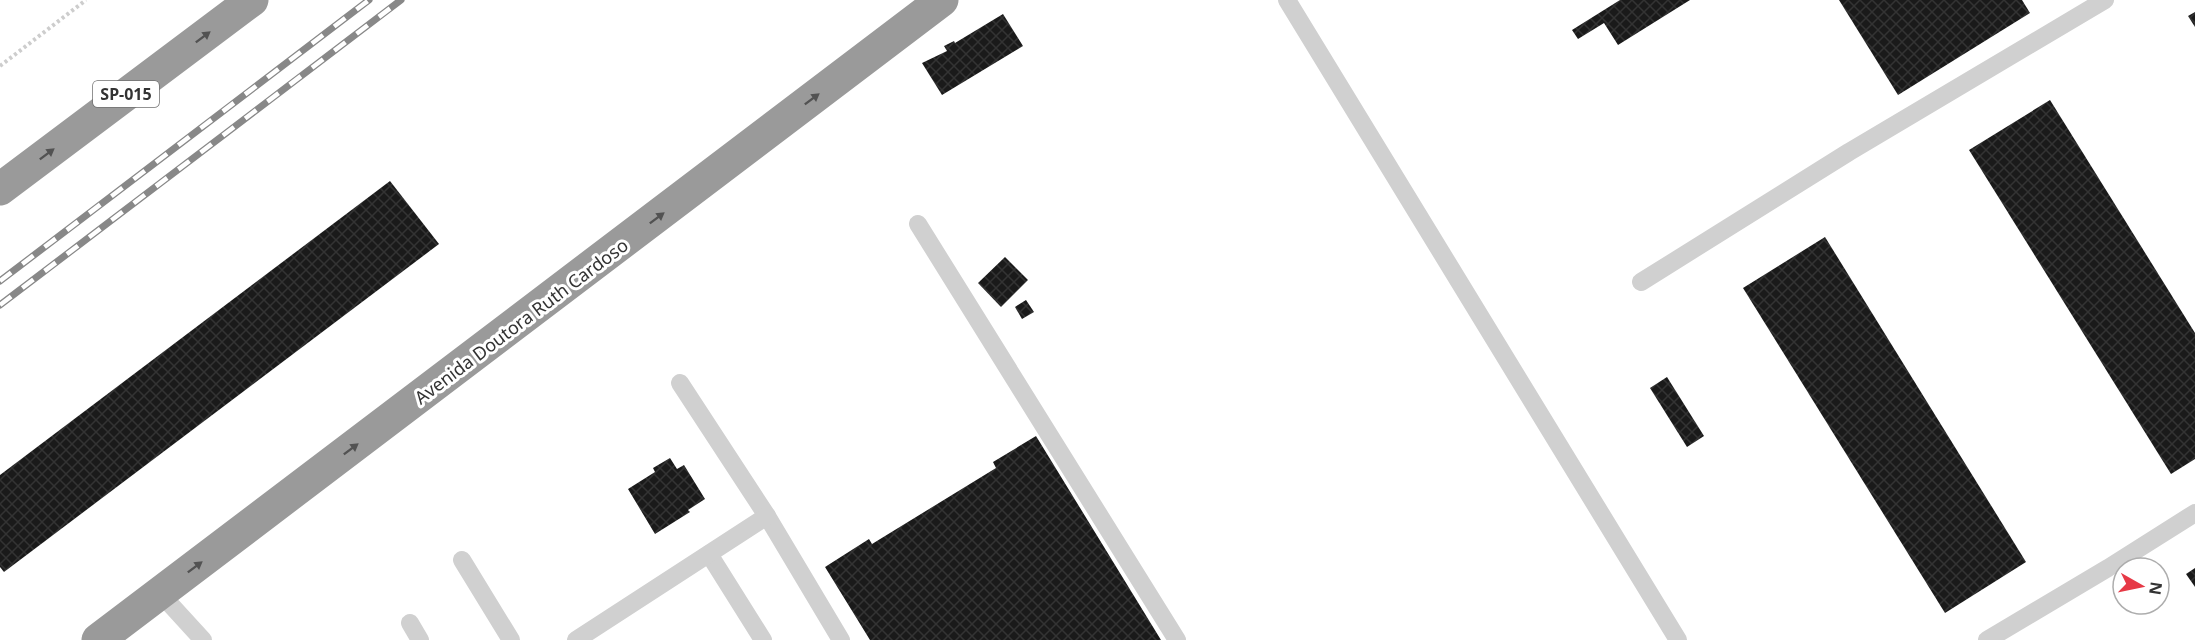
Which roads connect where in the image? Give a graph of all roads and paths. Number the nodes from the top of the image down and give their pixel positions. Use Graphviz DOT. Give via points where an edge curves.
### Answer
graph roads {
  1 [pos="86,0"];
  2 [pos="252,0"];
  3 [pos="942,0"];
  4 [pos="1287,0"];
  5 [pos="2105,0"];
  6 [pos="0,66"];
  7 [pos="0,189"];
  8 [pos="918,224"];
  9 [pos="1641,282"];
  10 [pos="680,383"];
  11 [pos="2195,513"];
  12 [pos="767,516"];
  13 [pos="709,554"];
  14 [pos="462,560"];
  15 [pos="160,593"];
  16 [pos="410,623"];
  17 [pos="585,637"];
  18 [pos="104,639"];
  19 [pos="203,640"];
  20 [pos="420,640"];
  21 [pos="511,640"];
  22 [pos="763,640"];
  23 [pos="841,640"];
  24 [pos="1177,640"];
  25 [pos="1678,640"];
  26 [pos="1987,640"];
  1 -- 6 [label="path"];
  7 -- 2 [label="highway, SP-015, one-way"];
  15 -- 3 [label="highway, Avenida Doutora Ruth Cardoso, one-way"];
  4 -- 25 [label="lane"];
  5 -- 9 [label="lane" via="1849,152"];
  8 -- 24 [label="lane"];
  10 -- 12 [label="lane"];
  11 -- 26 [label="lane"];
  12 -- 13 [label="lane"];
  12 -- 23 [label="lane"];
  13 -- 17 [label="lane"];
  13 -- 22 [label="lane"];
  14 -- 21 [label="lane"];
  15 -- 18 [label="highway, Avenida Doutora Ruth Cardoso"];
  15 -- 19 [label="lane"];
  16 -- 20 [label="lane"];
}
